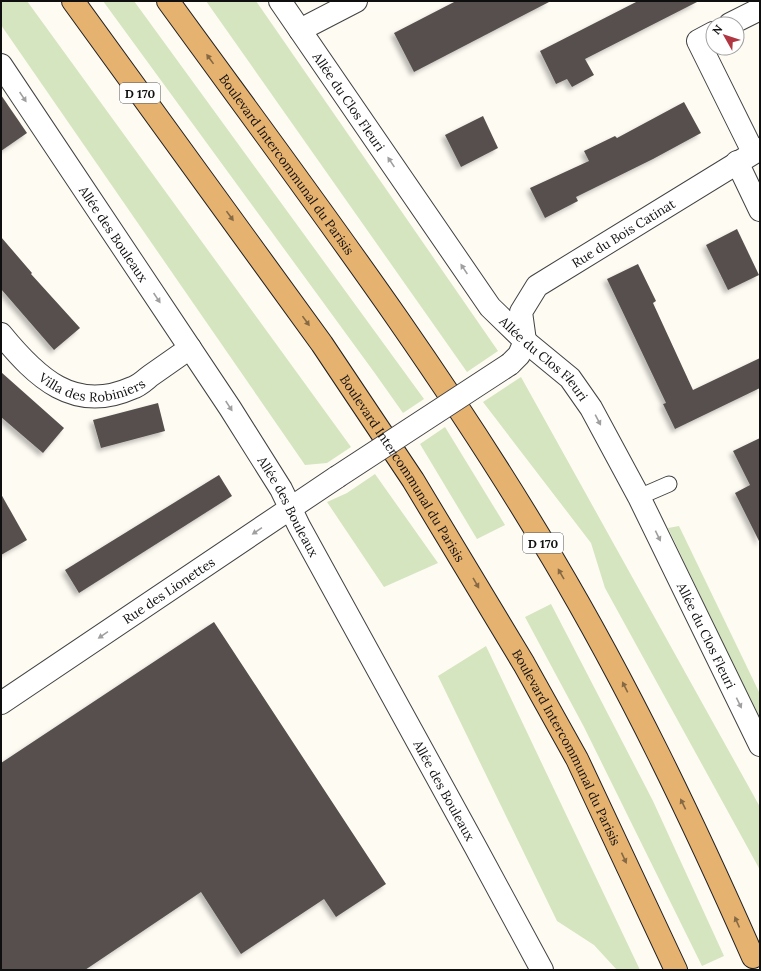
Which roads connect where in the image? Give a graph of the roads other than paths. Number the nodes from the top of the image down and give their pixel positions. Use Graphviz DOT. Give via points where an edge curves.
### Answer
graph roads {
  1 [pos="62,1"];
  2 [pos="73,1"];
  3 [pos="168,1"];
  4 [pos="280,1"];
  5 [pos="356,1"];
  6 [pos="760,9"];
  7 [pos="745,16"];
  8 [pos="300,30"];
  9 [pos="705,37"];
  10 [pos="705,55"];
  11 [pos="705,56"];
  12 [pos="1,64"];
  13 [pos="750,154"];
  14 [pos="208,184"];
  15 [pos="760,210"];
  16 [pos="1,334"];
  17 [pos="525,341"];
  18 [pos="190,348"];
  19 [pos="669,484"];
  20 [pos="639,497"];
  21 [pos="290,510"];
  22 [pos="1,703"];
  23 [pos="760,745"];
  24 [pos="753,957"];
  25 [pos="542,970"];
  26 [pos="676,970"];
  1 -- 14 [label="highway"];
  2 -- 14 [label="highway, Boulevard Intercommunal du Parisis / D 170"];
  24 -- 3 [label="highway, Boulevard Intercommunal du Parisis / D 170, one-way" via="706,850 624,685 552,558 380,292"];
  4 -- 8 [label="street, Allée du Clos Fleuri"];
  5 -- 8 [label="street"];
  6 -- 7 [label="street"];
  17 -- 8 [label="street, Allée du Clos Fleuri, one-way" via="490,307"];
  9 -- 10 [label="street" via="698,40"];
  11 -- 13 [label="street"];
  12 -- 18 [label="street, Allée des Bouleaux, one-way"];
  13 -- 15 [label="street"];
  13 -- 17 [label="street, Rue du Bois Catinat" via="536,286 521,312"];
  14 -- 26 [label="highway, Boulevard Intercommunal du Parisis / D 170, one-way" via="322,344 413,480 470,573 577,759"];
  16 -- 18 [label="street, Villa des Robiniers" via="40,377 74,395 107,396 134,388"];
  17 -- 20 [label="street, Allée du Clos Fleuri, one-way" via="570,378 591,408"];
  17 -- 21 [label="street, Rue des Lionettes, bridge" via="510,364"];
  18 -- 21 [label="street, Allée des Bouleaux, one-way" via="281,489"];
  19 -- 20 [label="lane"];
  20 -- 23 [label="street, Allée du Clos Fleuri, one-way"];
  21 -- 22 [label="street, Rue des Lionettes, one-way"];
  21 -- 25 [label="street, Allée des Bouleaux"];
}
